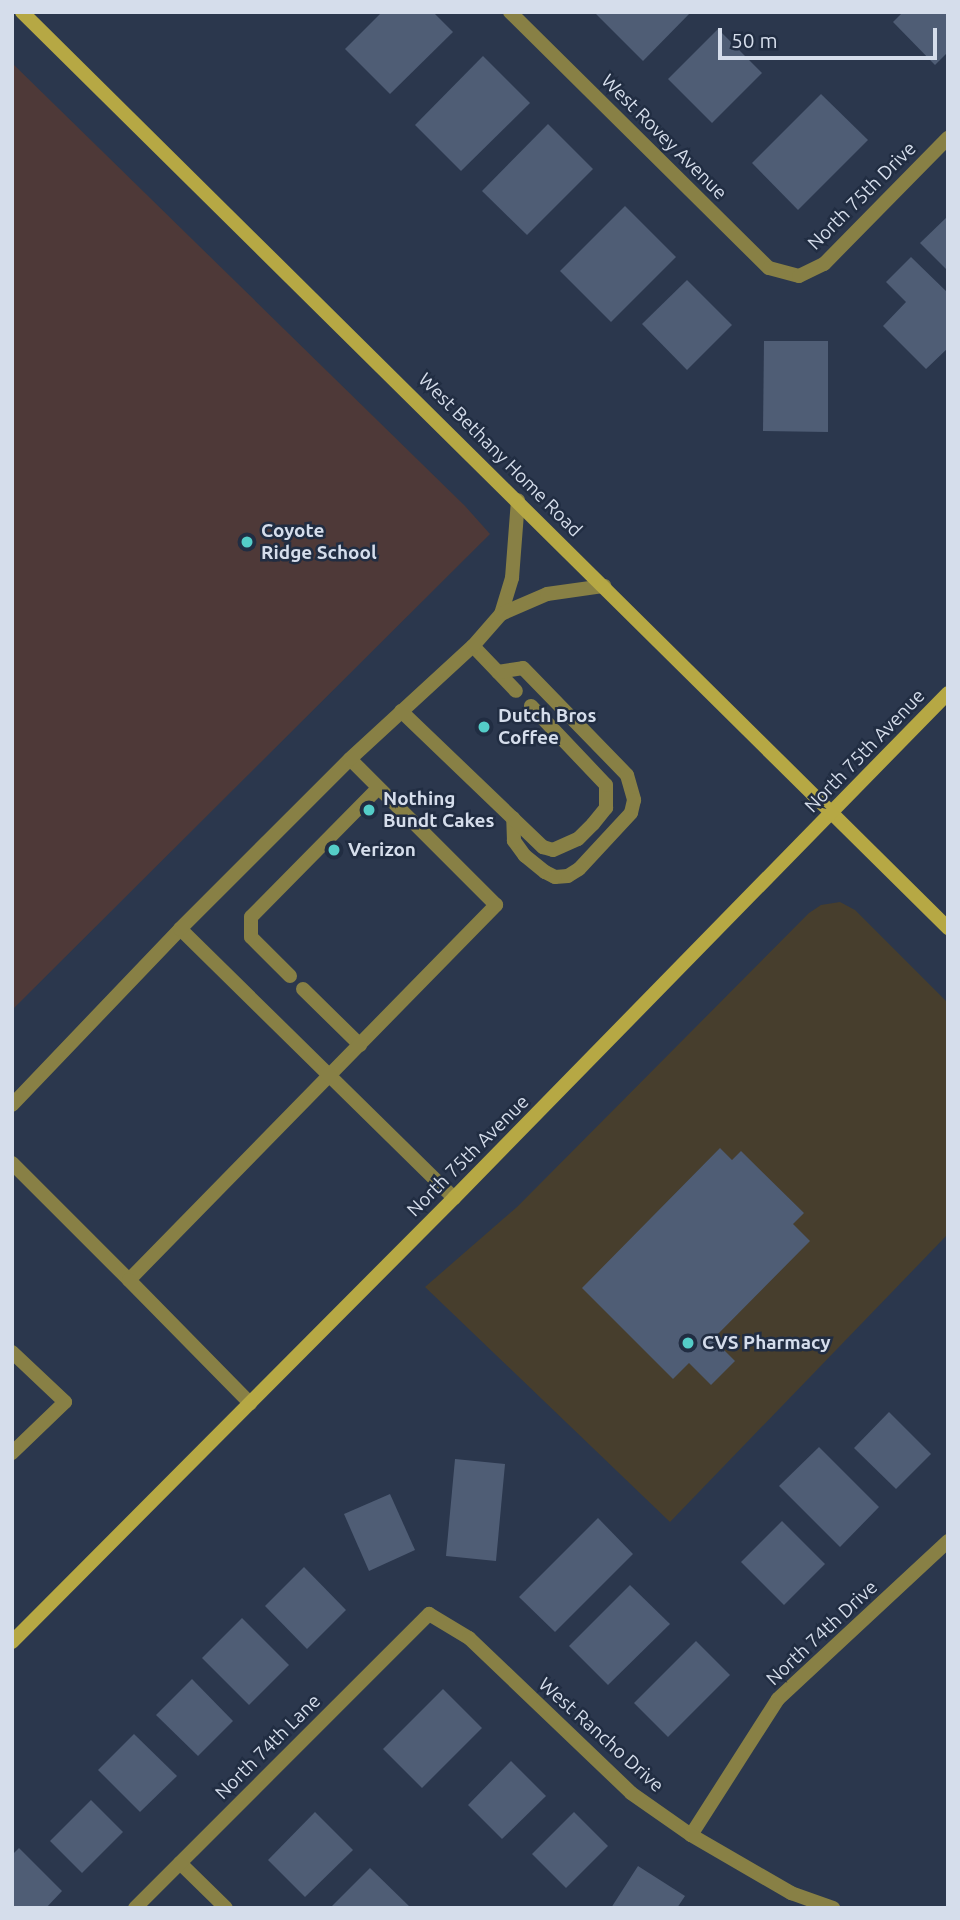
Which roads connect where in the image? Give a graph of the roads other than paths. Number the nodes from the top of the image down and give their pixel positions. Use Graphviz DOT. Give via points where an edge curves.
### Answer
graph roads {
  1 [pos="22,12"];
  2 [pos="510,12"];
  3 [pos="948,138"];
  4 [pos="799,276"];
  5 [pos="518,500"];
  6 [pos="604,586"];
  7 [pos="501,614"];
  8 [pos="472,646"];
  9 [pos="498,672"];
  10 [pos="516,691"];
  11 [pos="948,693"];
  12 [pos="531,706"];
  13 [pos="401,711"];
  14 [pos="350,759"];
  15 [pos="378,788"];
  16 [pos="833,813"];
  17 [pos="513,818"];
  18 [pos="948,928"];
  19 [pos="180,929"];
  20 [pos="290,976"];
  21 [pos="303,989"];
  22 [pos="360,1045"];
  23 [pos="330,1076"];
  24 [pos="12,1105"];
  25 [pos="12,1163"];
  26 [pos="454,1198"];
  27 [pos="129,1280"];
  28 [pos="12,1352"];
  29 [pos="250,1404"];
  30 [pos="12,1453"];
  31 [pos="948,1541"];
  32 [pos="429,1615"];
  33 [pos="12,1642"];
  34 [pos="691,1835"];
  35 [pos="180,1863"];
  36 [pos="135,1908"];
  37 [pos="226,1908"];
  38 [pos="832,1908"];
  1 -- 5 [label="main road, West Bethany Home Road"];
  2 -- 4 [label="street, West Rovey Avenue" via="769,268"];
  3 -- 4 [label="street, North 75th Drive" via="824,264"];
  5 -- 6 [label="main road, West Bethany Home Road"];
  5 -- 7 [label="street" via="512,578"];
  6 -- 7 [label="street" via="547,594"];
  6 -- 16 [label="main road, West Bethany Home Road"];
  7 -- 8 [label="street"];
  8 -- 9 [label="street"];
  8 -- 13 [label="street"];
  9 -- 10 [label="street"];
  9 -- 17 [label="street" via="523,668 626,775 634,800 631,813 568,876 555,877 525,856 514,841"];
  11 -- 16 [label="main road, North 75th Avenue"];
  12 -- 17 [label="street" via="599,775 606,785 606,808 578,839 553,850 543,847"];
  13 -- 14 [label="street"];
  13 -- 17 [label="street"];
  14 -- 15 [label="street"];
  14 -- 19 [label="street"];
  15 -- 20 [label="street" via="251,917 251,937"];
  15 -- 22 [label="street" via="496,905"];
  16 -- 18 [label="main road, West Bethany Home Road"];
  16 -- 26 [label="main road, North 75th Avenue"];
  19 -- 23 [label="street"];
  19 -- 24 [label="street"];
  21 -- 22 [label="street"];
  22 -- 23 [label="street"];
  23 -- 26 [label="street"];
  23 -- 27 [label="street"];
  25 -- 27 [label="street"];
  26 -- 29 [label="main road, North 75th Avenue"];
  27 -- 29 [label="street"];
  28 -- 30 [label="street" via="65,1402"];
  29 -- 33 [label="main road, North 75th Avenue"];
  31 -- 34 [label="street, North 74th Drive" via="778,1699"];
  32 -- 34 [label="street, West Rancho Drive" via="469,1638 631,1793"];
  32 -- 35 [label="street, North 74th Lane"];
  34 -- 38 [label="street, West Rancho Drive" via="791,1892"];
  35 -- 36 [label="street, North 74th Lane"];
  35 -- 37 [label="street"];
}
